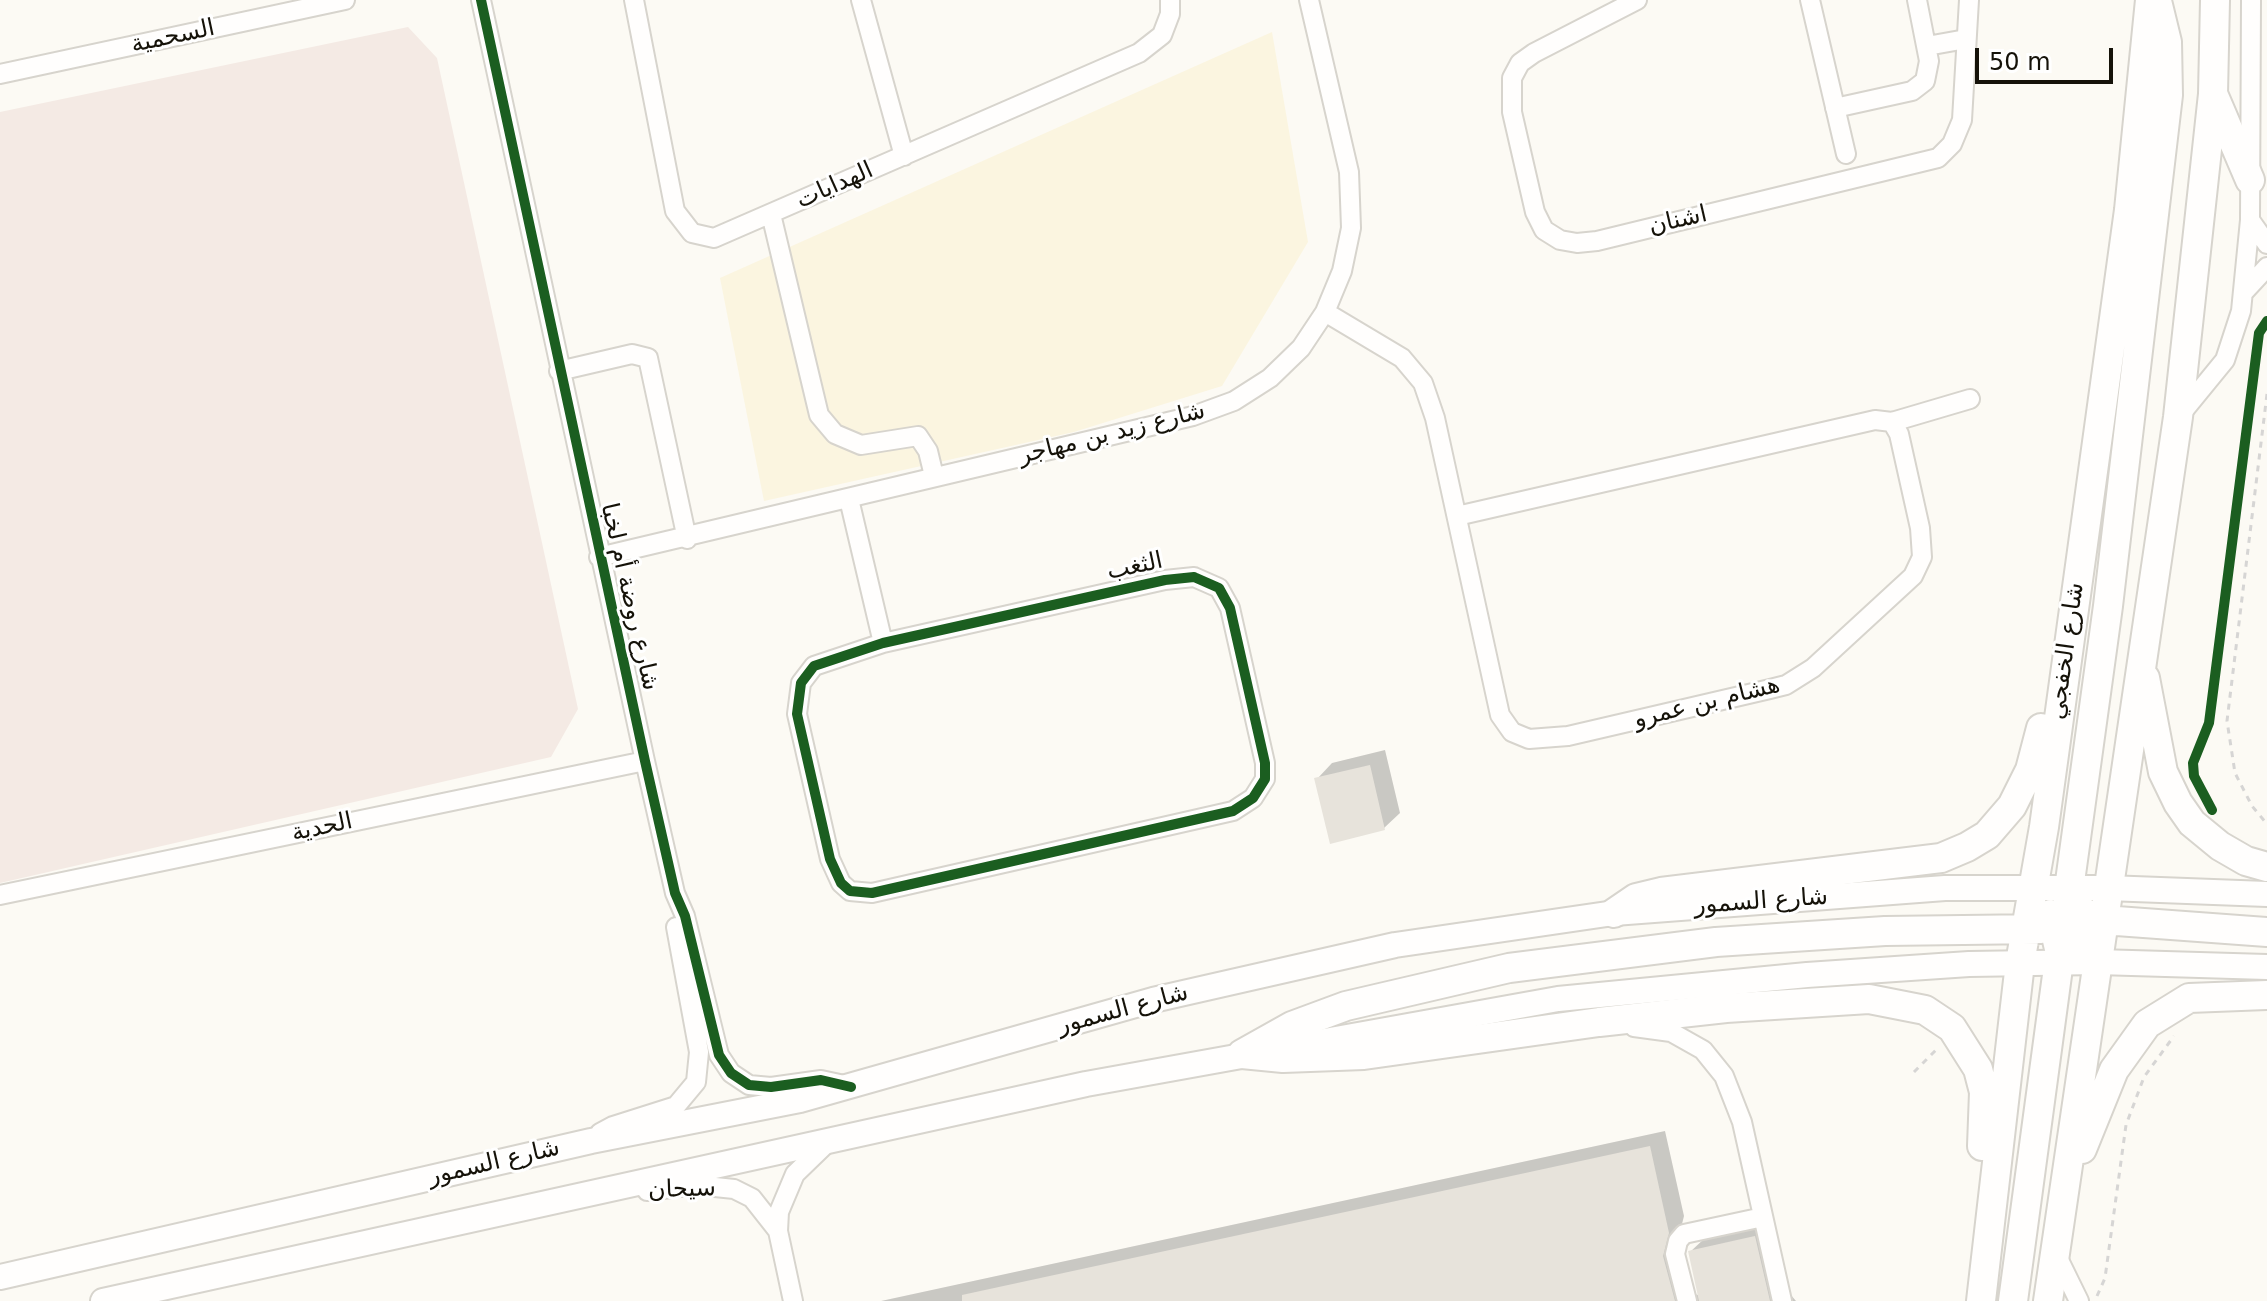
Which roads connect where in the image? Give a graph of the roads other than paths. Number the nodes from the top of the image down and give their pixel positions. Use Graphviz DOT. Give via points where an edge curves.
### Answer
graph roads {
  1 [pos="345,0"];
  2 [pos="481,0"];
  3 [pos="634,0"];
  4 [pos="861,0"];
  5 [pos="1170,0"];
  6 [pos="1323,0"];
  7 [pos="1810,0"];
  8 [pos="1917,0"];
  9 [pos="1969,0"];
  10 [pos="2150,0"];
  11 [pos="2157,0"];
  12 [pos="2215,0"];
  13 [pos="2251,0"];
  14 [pos="1628,2"];
  15 [pos="1311,9"];
  16 [pos="1966,39"];
  17 [pos="1927,46"];
  18 [pos="0,74"];
  19 [pos="2213,94"];
  20 [pos="1835,108"];
  21 [pos="1846,154"];
  22 [pos="904,156"];
  23 [pos="2250,180"];
  24 [pos="771,214"];
  25 [pos="2250,220"];
  26 [pos="2267,244"];
  27 [pos="2267,267"];
  28 [pos="2243,293"];
  29 [pos="1325,312"];
  30 [pos="2112,329"];
  31 [pos="559,371"];
  32 [pos="1970,399"];
  33 [pos="2178,417"];
  34 [pos="1892,422"];
  35 [pos="934,476"];
  36 [pos="849,499"];
  37 [pos="1457,516"];
  38 [pos="687,539"];
  39 [pos="599,557"];
  40 [pos="883,643"];
  41 [pos="2141,651"];
  42 [pos="645,761"];
  43 [pos="2267,867"];
  44 [pos="2031,888"];
  45 [pos="2070,888"];
  46 [pos="2107,888"];
  47 [pos="675,893"];
  48 [pos="2267,894"];
  49 [pos="0,895"];
  50 [pos="1614,913"];
  51 [pos="2103,920"];
  52 [pos="2064,926"];
  53 [pos="2025,929"];
  54 [pos="2267,932"];
  55 [pos="2059,962"];
  56 [pos="2098,962"];
  57 [pos="2020,963"];
  58 [pos="2267,967"];
  59 [pos="2267,995"];
  60 [pos="1599,1022"];
  61 [pos="1242,1054"];
  62 [pos="851,1087"];
  63 [pos="591,1141"];
  64 [pos="826,1144"];
  65 [pos="2065,1191"];
  66 [pos="569,1199"];
  67 [pos="1763,1217"];
  68 [pos="778,1231"];
  69 [pos="1989,1245"];
  70 [pos="2056,1254"];
  71 [pos="0,1277"];
  72 [pos="103,1301"];
  73 [pos="793,1301"];
  74 [pos="1687,1301"];
  75 [pos="1782,1301"];
  76 [pos="1981,1301"];
  77 [pos="2013,1301"];
  78 [pos="2048,1301"];
  79 [pos="2079,1301"];
  1 -- 18 [label="street, السحمية"];
  2 -- 31 [label="street, شارع روضة أم لخبا"];
  3 -- 24 [label="street, الهدايات" via="675,211 682,222 692,233 714,238"];
  4 -- 22 [label="street"];
  5 -- 22 [label="street, الهدايات" via="1167,25 1152,45"];
  6 -- 15 [label="street"];
  7 -- 20 [label="street"];
  8 -- 17 [label="street"];
  9 -- 16 [label="street, اشنان"];
  10 -- 30 [label="highway, شارع الخفجي"];
  11 -- 45 [label="highway" via="2167,42 2168,95"];
  12 -- 19 [label="highway"];
  13 -- 23 [label="street"];
  14 -- 16 [label="street, اشنان" via="1534,53 1512,78 1512,112 1539,223 1569,243 1938,158 1952,144 1962,120"];
  15 -- 29 [label="street, شارع زيد بن مهاجر" via="1351,196 1347,250"];
  16 -- 17 [label="street"];
  17 -- 20 [label="street" via="1928,71 1918,88"];
  19 -- 23 [label="highway"];
  19 -- 33 [label="highway"];
  20 -- 21 [label="street"];
  22 -- 24 [label="street, الهدايات"];
  23 -- 25 [label="street"];
  24 -- 35 [label="street" via="819,415 835,434 861,445 918,436"];
  25 -- 26 [label="street"];
  25 -- 28 [label="street"];
  27 -- 28 [label="street"];
  28 -- 33 [label="street" via="2238,328 2225,360"];
  29 -- 35 [label="street, شارع زيد بن مهاجر" via="1301,348 1270,378 1214,409"];
  29 -- 37 [label="street, هشام بن عمرو" via="1402,358 1423,383"];
  30 -- 44 [label="highway, شارع الخفجي" via="2044,827"];
  30 -- 50 [label="highway" via="2090,368 2044,718 2030,770 2012,806 1987,835 1941,858 1661,892 1636,898"];
  31 -- 38 [label="street" via="632,354 648,358"];
  31 -- 39 [label="street, شارع روضة أم لخبا"];
  32 -- 34 [label="street"];
  33 -- 41 [label="highway"];
  34 -- 37 [label="street" via="1875,420"];
  34 -- 37 [label="street, هشام بن عمرو" via="1922,539 1922,557 1913,576 1813,668 1786,685 1568,736 1520,736 1500,715"];
  35 -- 36 [label="street, شارع زيد بن مهاجر"];
  36 -- 38 [label="street, شارع زيد بن مهاجر"];
  36 -- 40 [label="street"];
  38 -- 39 [label="street, شارع زيد بن مهاجر"];
  39 -- 42 [label="street, شارع روضة أم لخبا"];
  40 -- 40 [label="street, الثغب" via="814,666 798,693 797,714 830,859 850,891 872,893 1233,811 1261,789 1265,763 1230,608 1219,588 1208,581 1165,580"];
  41 -- 43 [label="highway" via="2163,772 2178,803 2220,846"];
  41 -- 46 [label="highway"];
  42 -- 47 [label="street, شارع روضة أم لخبا"];
  42 -- 49 [label="street, الحدية"];
  44 -- 45 [label="main road, شارع السمور"];
  44 -- 50 [label="main road, شارع السمور" via="1945,888"];
  44 -- 52 [label="highway"];
  44 -- 53 [label="highway, شارع الخفجي"];
  45 -- 46 [label="main road, شارع السمور"];
  45 -- 52 [label="highway"];
  46 -- 48 [label="main road, شارع السمور"];
  46 -- 51 [label="highway"];
  46 -- 52 [label="highway"];
  47 -- 62 [label="street, شارع روضة أم لخبا" via="719,1055 731,1073 760,1087 821,1080"];
  47 -- 63 [label="street, شارع روضة أم لخبا" via="674,918 699,1052 696,1082 676,1106 613,1126"];
  50 -- 62 [label="main road, شارع السمور" via="1335,958 1153,1000"];
  51 -- 52 [label="highway"];
  51 -- 54 [label="highway"];
  51 -- 56 [label="highway"];
  52 -- 53 [label="highway"];
  52 -- 55 [label="highway"];
  52 -- 56 [label="highway"];
  52 -- 57 [label="highway"];
  53 -- 57 [label="highway, شارع الخفجي"];
  53 -- 61 [label="highway" via="1716,942 1509,968 1346,1006 1292,1026"];
  55 -- 56 [label="main road"];
  55 -- 57 [label="main road"];
  55 -- 77 [label="highway"];
  56 -- 58 [label="main road"];
  56 -- 65 [label="highway"];
  57 -- 61 [label="main road" via="1890,968 1601,993"];
  57 -- 69 [label="highway, شارع الخفجي"];
  59 -- 65 [label="highway" via="2189,998 2147,1024 2109,1079"];
  60 -- 61 [label="highway" via="1364,1055"];
  60 -- 67 [label="street" via="1671,1032 1703,1050 1736,1100"];
  60 -- 69 [label="highway" via="1869,999 1939,1016 1961,1038 1984,1092 1980,1188"];
  61 -- 64 [label="main road"];
  62 -- 63 [label="main road, شارع السمور"];
  63 -- 71 [label="main road, شارع السمور"];
  64 -- 66 [label="main road"];
  64 -- 68 [label="street, سيحان" via="795,1174 784,1194"];
  65 -- 70 [label="highway"];
  66 -- 68 [label="street, سيحان" via="718,1186 752,1198"];
  66 -- 72 [label="main road"];
  67 -- 74 [label="street" via="1684,1234 1675,1254"];
  67 -- 75 [label="street"];
  68 -- 73 [label="street, سيحان"];
  69 -- 76 [label="highway, شارع الخفجي"];
  70 -- 78 [label="highway"];
  70 -- 79 [label="street"];
}
